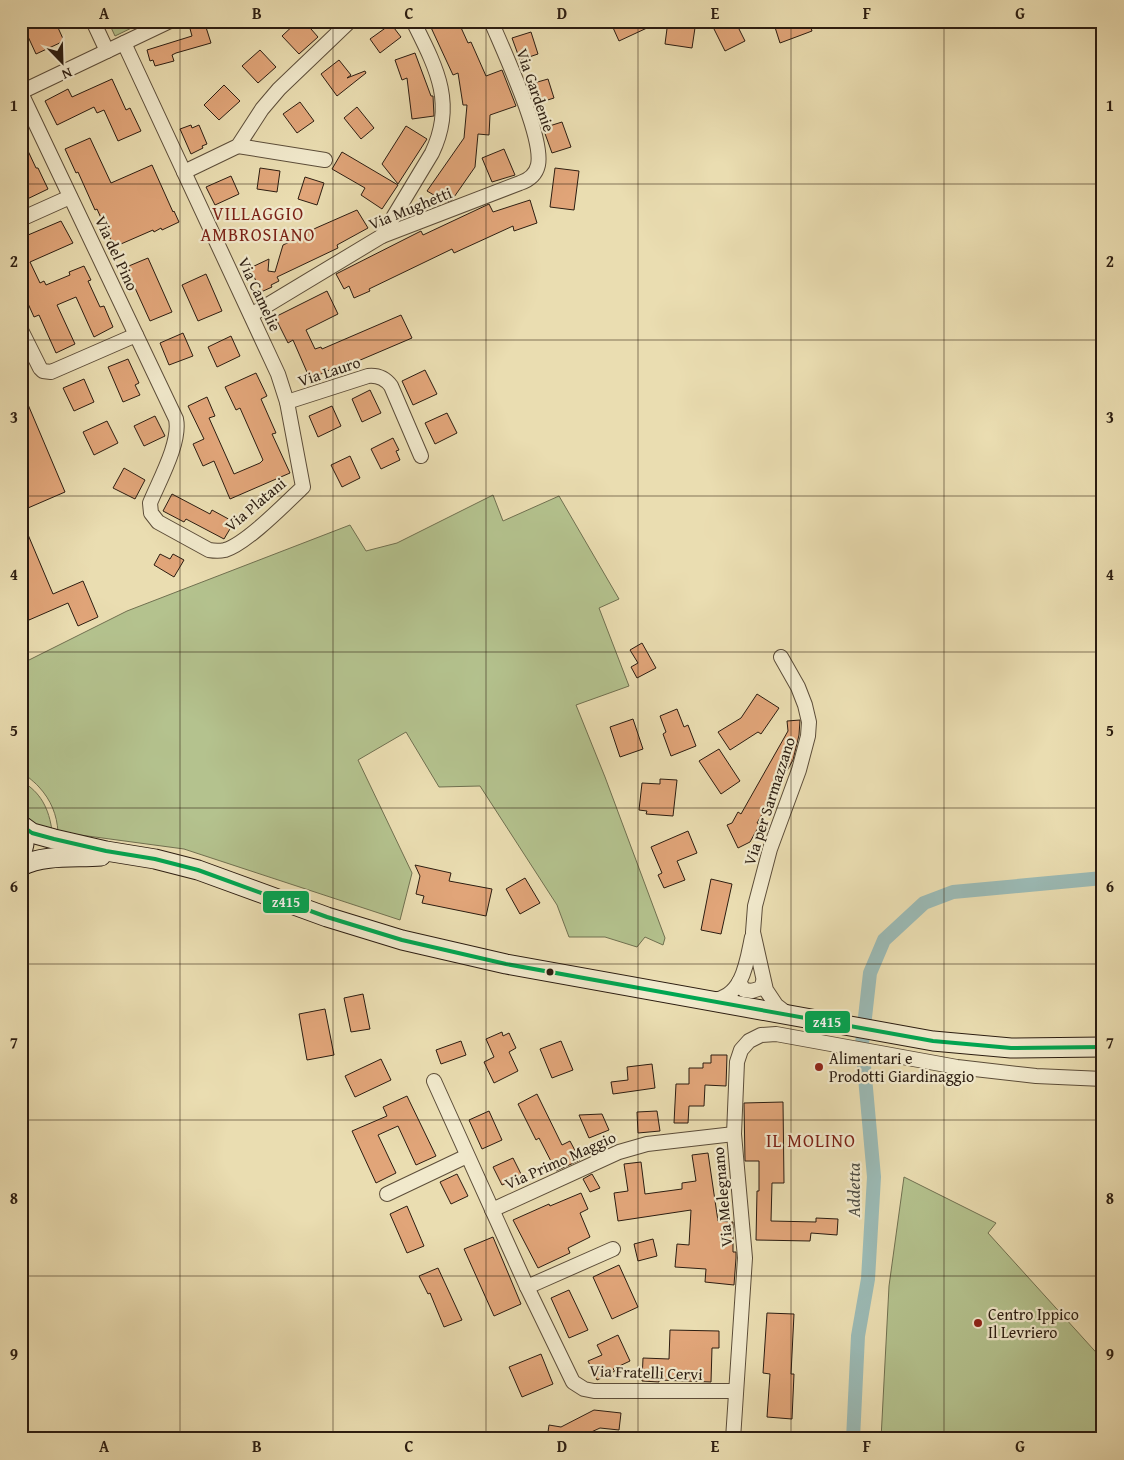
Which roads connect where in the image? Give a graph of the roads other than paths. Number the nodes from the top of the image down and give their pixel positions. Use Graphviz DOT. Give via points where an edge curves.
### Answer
graph roads {
  1 [pos="93,21"];
  2 [pos="170,21"];
  3 [pos="350,21"];
  4 [pos="413,21"];
  5 [pos="491,21"];
  6 [pos="124,43"];
  7 [pos="107,51"];
  8 [pos="21,92"];
  9 [pos="238,146"];
  10 [pos="325,160"];
  11 [pos="184,172"];
  12 [pos="535,173"];
  13 [pos="70,197"];
  14 [pos="21,219"];
  15 [pos="382,236"];
  16 [pos="251,315"];
  17 [pos="21,330"];
  18 [pos="136,335"];
  19 [pos="287,402"];
  20 [pos="177,429"];
  21 [pos="421,456"];
  22 [pos="304,487"];
  23 [pos="781,656"];
  24 [pos="21,826"];
  25 [pos="127,855"];
  26 [pos="21,856"];
  27 [pos="21,866"];
  28 [pos="753,932"];
  29 [pos="741,976"];
  30 [pos="762,977"];
  31 [pos="709,1000"];
  32 [pos="789,1015"];
  33 [pos="1103,1046"];
  34 [pos="1103,1079"];
  35 [pos="434,1081"];
  36 [pos="734,1134"];
  37 [pos="467,1156"];
  38 [pos="387,1194"];
  39 [pos="492,1210"];
  40 [pos="613,1249"];
  41 [pos="527,1287"];
  42 [pos="735,1391"];
  43 [pos="733,1439"];
  1 -- 7 [label="street"];
  2 -- 6 [label="street"];
  3 -- 9 [label="street" via="279,89 262,108"];
  4 -- 15 [label="street" via="440,87 443,120 432,153"];
  5 -- 12 [label="street, Via Gardenie" via="533,130 538,159"];
  6 -- 7 [label="street"];
  6 -- 11 [label="street, Via Camelie"];
  7 -- 8 [label="street"];
  8 -- 13 [label="street, Via del Pino"];
  9 -- 10 [label="street"];
  9 -- 11 [label="street"];
  11 -- 16 [label="street, Via Camelie"];
  12 -- 15 [label="street, Via Mughetti" via="520,183"];
  13 -- 14 [label="street"];
  13 -- 18 [label="street, Via del Pino"];
  15 -- 16 [label="street, Via Mughetti"];
  16 -- 19 [label="street, Via Camelie"];
  17 -- 18 [label="street" via="40,368 47,372"];
  18 -- 20 [label="street, Via del Pino" via="174,415"];
  19 -- 21 [label="street, Via Lauro" via="368,376 379,376 391,386"];
  19 -- 22 [label="street, Via Camelie"];
  20 -- 22 [label="street, Via Platani" via="150,503 150,513 158,522 209,550 224,550 238,543"];
  23 -- 28 [label="street, Via per Sarmazzano" via="806,705 808,736 770,849 755,906"];
  24 -- 25 [label="street" via="43,836"];
  24 -- 26 [label="street" via="24,844"];
  25 -- 27 [label="street" via="46,859"];
  25 -- 31 [label="street" via="198,870 327,917 415,944 506,964"];
  28 -- 29 [label="street"];
  28 -- 30 [label="street"];
  29 -- 30 [label="street" via="752,967 759,969"];
  29 -- 30 [label="street" via="744,990 752,991 761,988"];
  29 -- 31 [label="street" via="730,994"];
  30 -- 32 [label="street" via="771,1000"];
  31 -- 32 [label="street"];
  32 -- 33 [label="street" via="974,1046"];
  34 -- 36 [label="street, Via Melegnano" via="996,1072 771,1034 756,1036 746,1043 738,1057"];
  35 -- 37 [label="street, Via Fratelli Cervi"];
  36 -- 39 [label="street, Via Primo Maggio" via="647,1144 619,1152"];
  36 -- 42 [label="street, Via Melegnano" via="745,1258"];
  37 -- 38 [label="street"];
  37 -- 39 [label="street, Via Fratelli Cervi"];
  39 -- 41 [label="street, Via Fratelli Cervi"];
  40 -- 41 [label="street"];
  41 -- 42 [label="street, Via Fratelli Cervi" via="571,1380 580,1387 594,1391"];
  42 -- 43 [label="street, Via Melegnano"];
}
